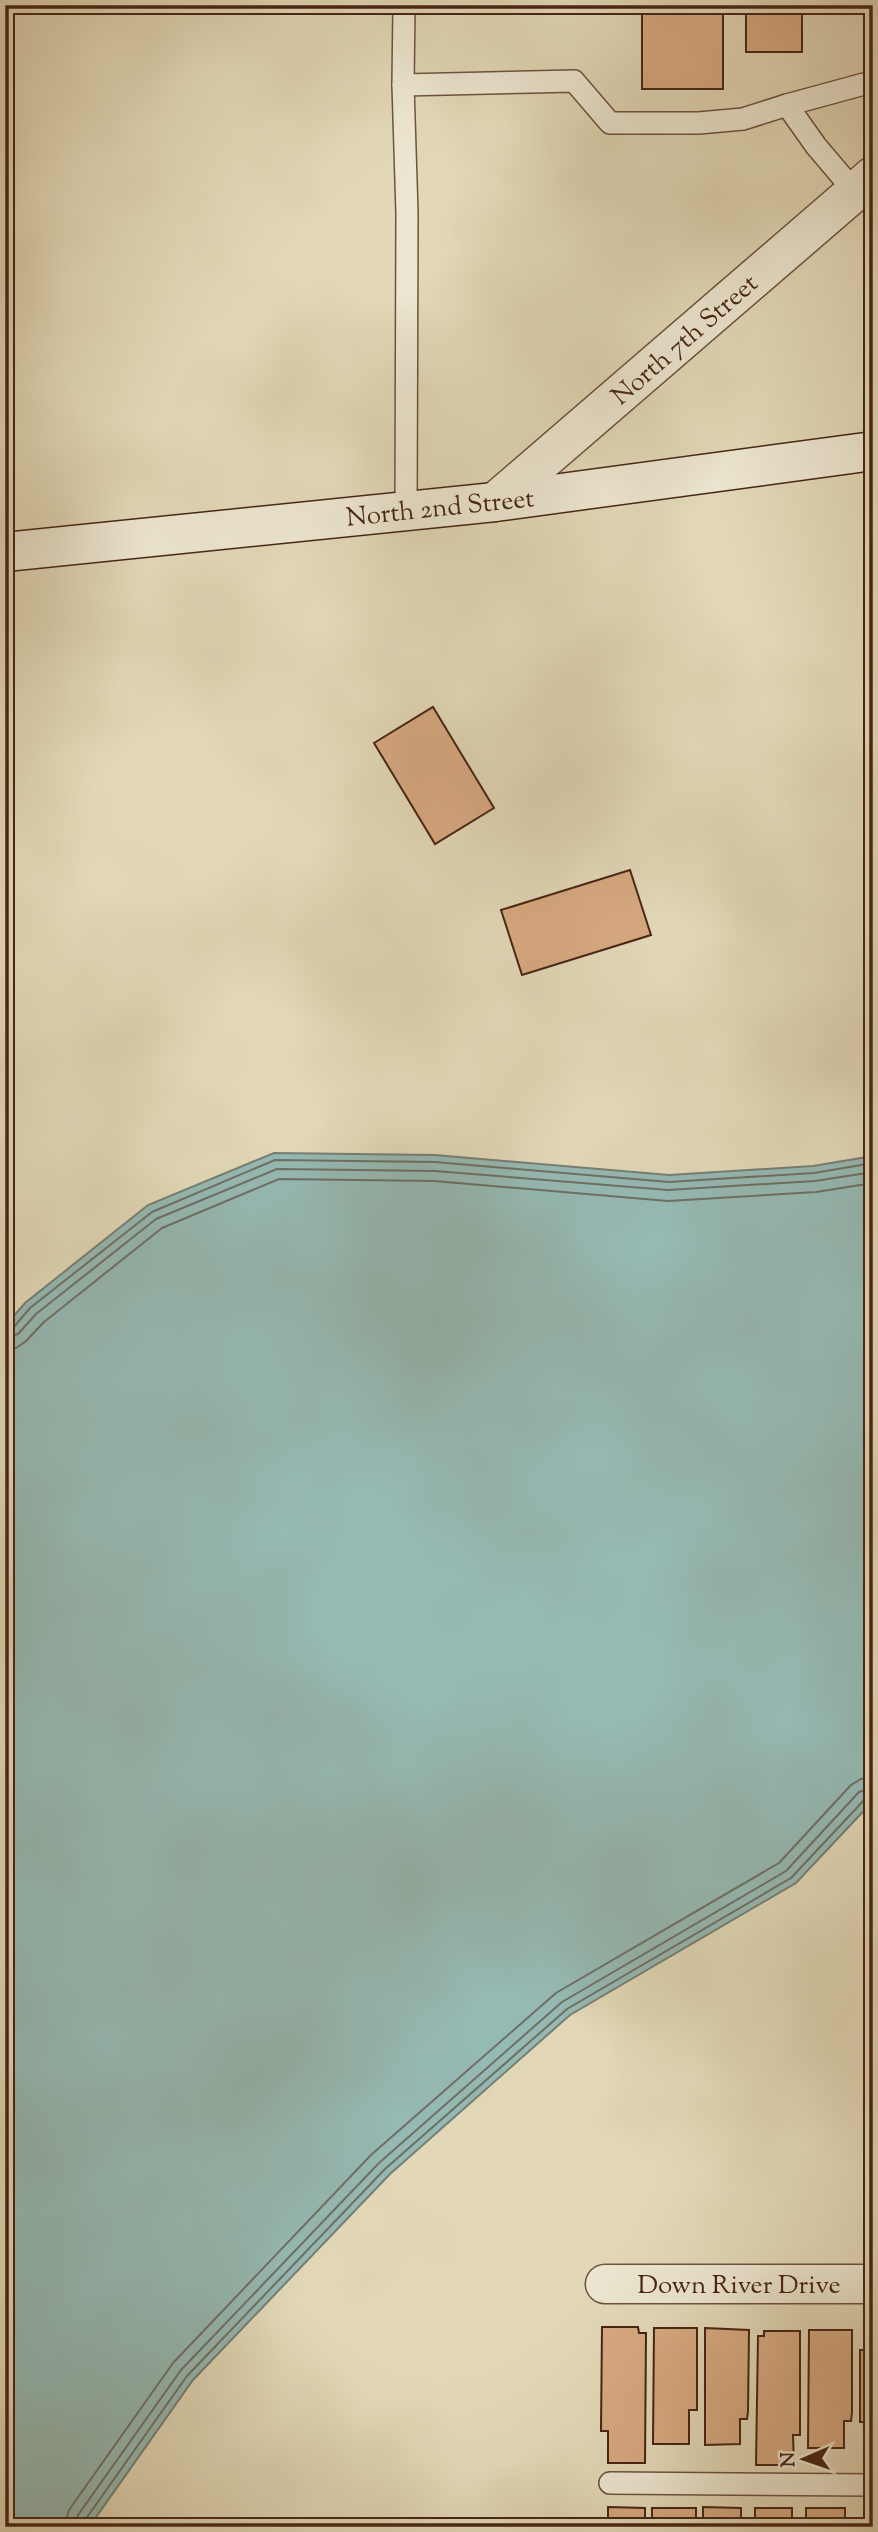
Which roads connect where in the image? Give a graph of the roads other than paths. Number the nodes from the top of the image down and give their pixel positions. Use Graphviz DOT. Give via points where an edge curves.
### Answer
graph roads {
  1 [pos="404,5"];
  2 [pos="404,85"];
  3 [pos="873,87"];
  4 [pos="787,105"];
  5 [pos="864,184"];
  6 [pos="873,451"];
  7 [pos="495,502"];
  8 [pos="406,511"];
  9 [pos="5,552"];
  10 [pos="605,2284"];
  11 [pos="873,2284"];
  12 [pos="610,2483"];
  13 [pos="873,2485"];
  1 -- 2 [label="lane"];
  2 -- 4 [label="lane" via="574,81 610,122 743,119"];
  2 -- 8 [label="lane"];
  3 -- 4 [label="lane" via="864,84"];
  4 -- 5 [label="lane" via="816,146"];
  5 -- 7 [label="main road, North 7th Street"];
  6 -- 7 [label="main road, North 2nd Street"];
  7 -- 8 [label="main road, North 2nd Street"];
  8 -- 9 [label="main road, North 2nd Street"];
  10 -- 11 [label="main road, Down River Drive"];
  12 -- 13 [label="lane"];
}
